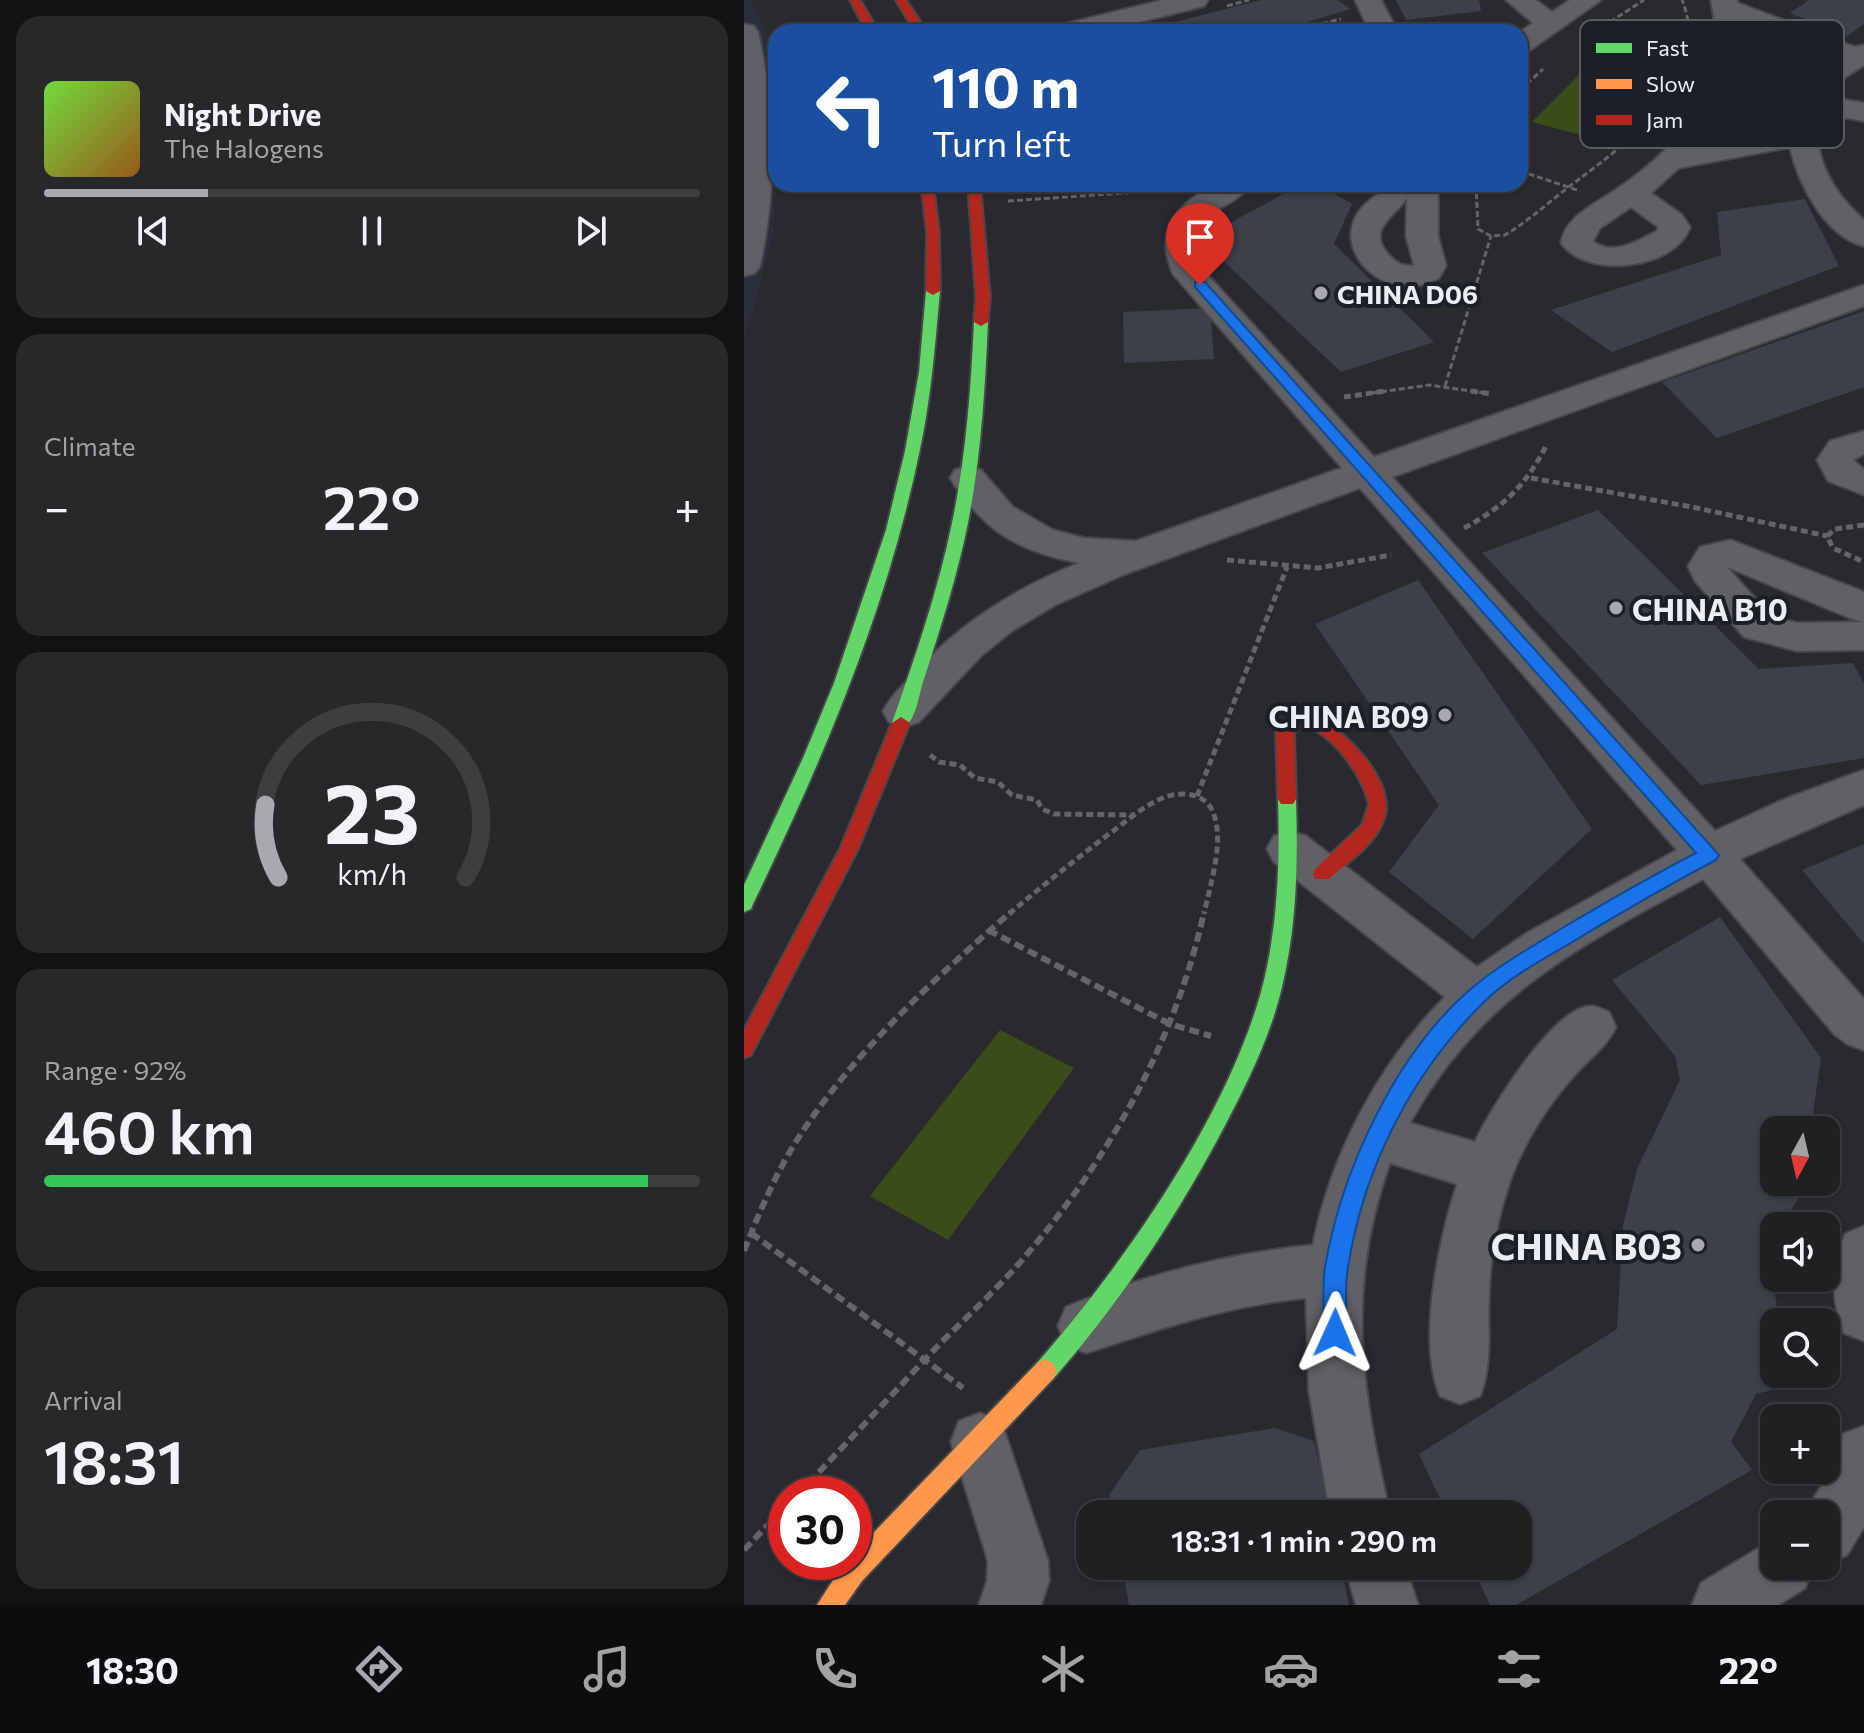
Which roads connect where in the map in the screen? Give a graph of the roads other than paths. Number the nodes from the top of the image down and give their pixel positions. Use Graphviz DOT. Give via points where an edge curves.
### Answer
graph roads {
  1 [pos="855,0"];
  2 [pos="901,0"];
  3 [pos="1195,0"];
  4 [pos="1519,0"];
  5 [pos="1588,0"];
  6 [pos="1743,6"];
  7 [pos="1359,9"];
  8 [pos="1557,20"];
  9 [pos="1776,20"];
  10 [pos="868,24"];
  11 [pos="921,24"];
  12 [pos="1099,24"];
  13 [pos="1375,24"];
  14 [pos="744,32"];
  15 [pos="1528,39"];
  16 [pos="1860,55"];
  17 [pos="1844,68"];
  18 [pos="1844,109"];
  19 [pos="1864,112"];
  20 [pos="1681,148"];
  21 [pos="1738,148"];
  22 [pos="1804,148"];
  23 [pos="1669,161"];
  24 [pos="928,192"];
  25 [pos="975,192"];
  26 [pos="1222,192"];
  27 [pos="1382,192"];
  28 [pos="1393,197"];
  29 [pos="1423,197"];
  30 [pos="1624,198"];
  31 [pos="1864,237"];
  32 [pos="934,240"];
  33 [pos="744,266"];
  34 [pos="952,267"];
  35 [pos="1864,295"];
  36 [pos="983,322"];
  37 [pos="962,325"];
  38 [pos="1864,442"];
  39 [pos="1368,472"];
  40 [pos="968,478"];
  41 [pos="1864,483"];
  42 [pos="1140,554"];
  43 [pos="1864,608"];
  44 [pos="1864,636"];
  45 [pos="904,711"];
  46 [pos="1864,787"];
  47 [pos="818,792"];
  48 [pos="791,807"];
  49 [pos="1709,855"];
  50 [pos="1305,861"];
  51 [pos="744,904"];
  52 [pos="1478,995"];
  53 [pos="1592,1027"];
  54 [pos="1860,1031"];
  55 [pos="744,1049"];
  56 [pos="1377,1136"];
  57 [pos="1488,1170"];
  58 [pos="1864,1252"];
  59 [pos="1336,1269"];
  60 [pos="1864,1314"];
  61 [pos="1086,1326"];
  62 [pos="1460,1376"];
  63 [pos="991,1430"];
  64 [pos="1864,1455"];
  65 [pos="1357,1500"];
  66 [pos="1840,1512"];
  67 [pos="1864,1531"];
  68 [pos="1840,1535"];
  69 [pos="1379,1580"];
  70 [pos="1761,1580"];
  71 [pos="830,1605"];
  72 [pos="1010,1605"];
  73 [pos="1387,1605"];
  74 [pos="1723,1605"];
  1 -- 10 [label="street"];
  2 -- 11 [label="street"];
  3 -- 12 [label="street"];
  4 -- 8 [label="street"];
  5 -- 8 [label="street"];
  6 -- 9 [label="street"];
  7 -- 13 [label="street"];
  8 -- 15 [label="street"];
  14 -- 33 [label="street" via="756,96 757,148"];
  16 -- 17 [label="street"];
  18 -- 19 [label="street"];
  20 -- 23 [label="street"];
  21 -- 23 [label="street"];
  22 -- 31 [label="street" via="1822,194"];
  23 -- 30 [label="street"];
  24 -- 32 [label="street"];
  25 -- 36 [label="street"];
  26 -- 39 [label="street" via="1200,205 1180,238 1189,274"];
  27 -- 28 [label="street"];
  28 -- 29 [label="street"];
  28 -- 29 [label="street" via="1371,213 1363,234 1371,255 1400,276 1417,277 1430,266 1422,236"];
  32 -- 34 [label="street" via="947,252"];
  32 -- 48 [label="street" via="930,343 901,507 847,675"];
  35 -- 39 [label="street"];
  36 -- 37 [label="street"];
  36 -- 40 [label="street"];
  38 -- 41 [label="street" via="1843,449 1835,460 1841,473"];
  39 -- 42 [label="street"];
  39 -- 49 [label="street"];
  40 -- 42 [label="street" via="981,501 1029,536 1088,552"];
  40 -- 45 [label="street" via="939,611"];
  42 -- 45 [label="street" via="1008,615 953,657"];
  43 -- 44 [label="street" via="1731,553 1714,556 1707,566 1768,632 1789,637"];
  45 -- 55 [label="street" via="840,864"];
  46 -- 49 [label="street"];
  47 -- 48 [label="street" via="807,793"];
  48 -- 51 [label="street"];
  49 -- 52 [label="street" via="1581,926"];
  49 -- 54 [label="street"];
  50 -- 50 [label="street" via="1285,731 1295,720 1313,718 1365,769 1379,797 1372,825"];
  50 -- 52 [label="street"];
  50 -- 61 [label="street" via="1264,1016 1228,1101 1186,1178"];
  52 -- 56 [label="street" via="1423,1056"];
  53 -- 57 [label="street" via="1550,1067 1515,1115"];
  56 -- 57 [label="street"];
  56 -- 59 [label="street"];
  57 -- 62 [label="street" via="1462,1266"];
  58 -- 60 [label="street"];
  59 -- 61 [label="street" via="1218,1286"];
  59 -- 65 [label="street" via="1339,1400"];
  61 -- 63 [label="street"];
  63 -- 71 [label="street" via="853,1572"];
  63 -- 72 [label="street" via="1018,1561"];
  64 -- 66 [label="street"];
  67 -- 68 [label="street"];
  69 -- 73 [label="street"];
  70 -- 74 [label="street"];
}
